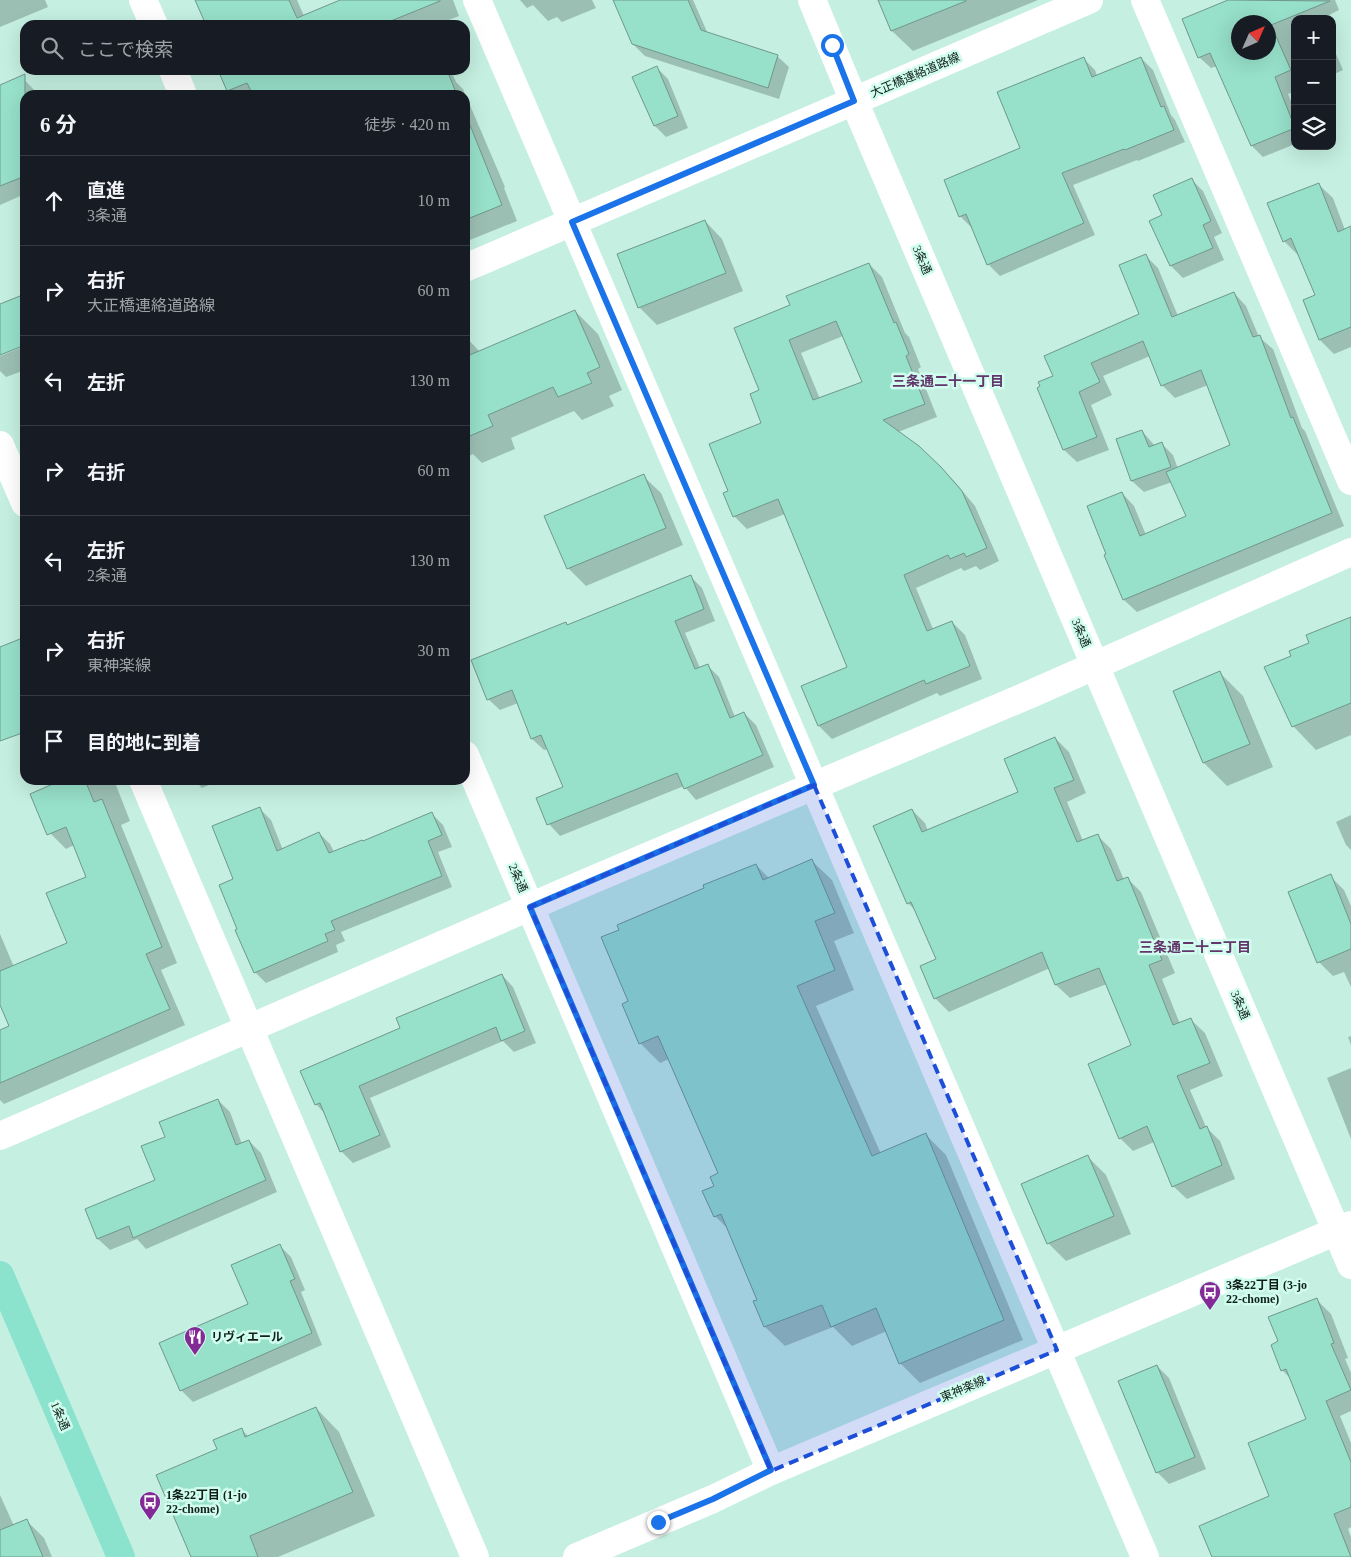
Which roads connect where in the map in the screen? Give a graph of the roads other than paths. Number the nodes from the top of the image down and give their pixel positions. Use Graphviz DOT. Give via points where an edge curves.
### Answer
graph roads {
  1 [pos="143,0"];
  2 [pos="477,0"];
  3 [pos="812,0"];
  4 [pos="1089,0"];
  5 [pos="1145,0"];
  6 [pos="152,20"];
  7 [pos="175,75"];
  8 [pos="181,90"];
  9 [pos="854,101"];
  10 [pos="572,222"];
  11 [pos="470,266"];
  12 [pos="8,458"];
  13 [pos="1351,481"];
  14 [pos="20,490"];
  15 [pos="1351,552"];
  16 [pos="1095,665"];
  17 [pos="470,766"];
  18 [pos="145,785"];
  19 [pos="814,785"];
  20 [pos="530,907"];
  21 [pos="249,1029"];
  22 [pos="0,1136"];
  23 [pos="1344,1228"];
  24 [pos="1351,1265"];
  25 [pos="0,1275"];
  26 [pos="1057,1350"];
  27 [pos="771,1470"];
  28 [pos="121,1557"];
  29 [pos="475,1557"];
  30 [pos="577,1557"];
  31 [pos="1145,1557"];
  1 -- 6 [label="street"];
  2 -- 10 [label="street"];
  3 -- 9 [label="street, 3条通"];
  4 -- 9 [label="street, 大正橋連絡道路線"];
  5 -- 13 [label="street"];
  7 -- 8 [label="street"];
  9 -- 10 [label="street, 大正橋連絡道路線"];
  9 -- 16 [label="street, 3条通"];
  10 -- 11 [label="street, 大正橋連絡道路線"];
  10 -- 19 [label="street"];
  12 -- 14 [label="street"];
  15 -- 16 [label="street"];
  16 -- 19 [label="street"];
  16 -- 23 [label="street, 3条通"];
  17 -- 20 [label="street, 2条通"];
  18 -- 21 [label="street"];
  19 -- 20 [label="street"];
  19 -- 26 [label="street"];
  20 -- 21 [label="street"];
  20 -- 27 [label="street, 2条通"];
  21 -- 22 [label="street"];
  21 -- 29 [label="street"];
  23 -- 24 [label="street, 3条通"];
  23 -- 26 [label="street, 東神楽線"];
  25 -- 28 [label="main road, 1条通"];
  26 -- 27 [label="street, 東神楽線"];
  26 -- 31 [label="street"];
  27 -- 30 [label="street, 東神楽線" via="713,1499"];
}
